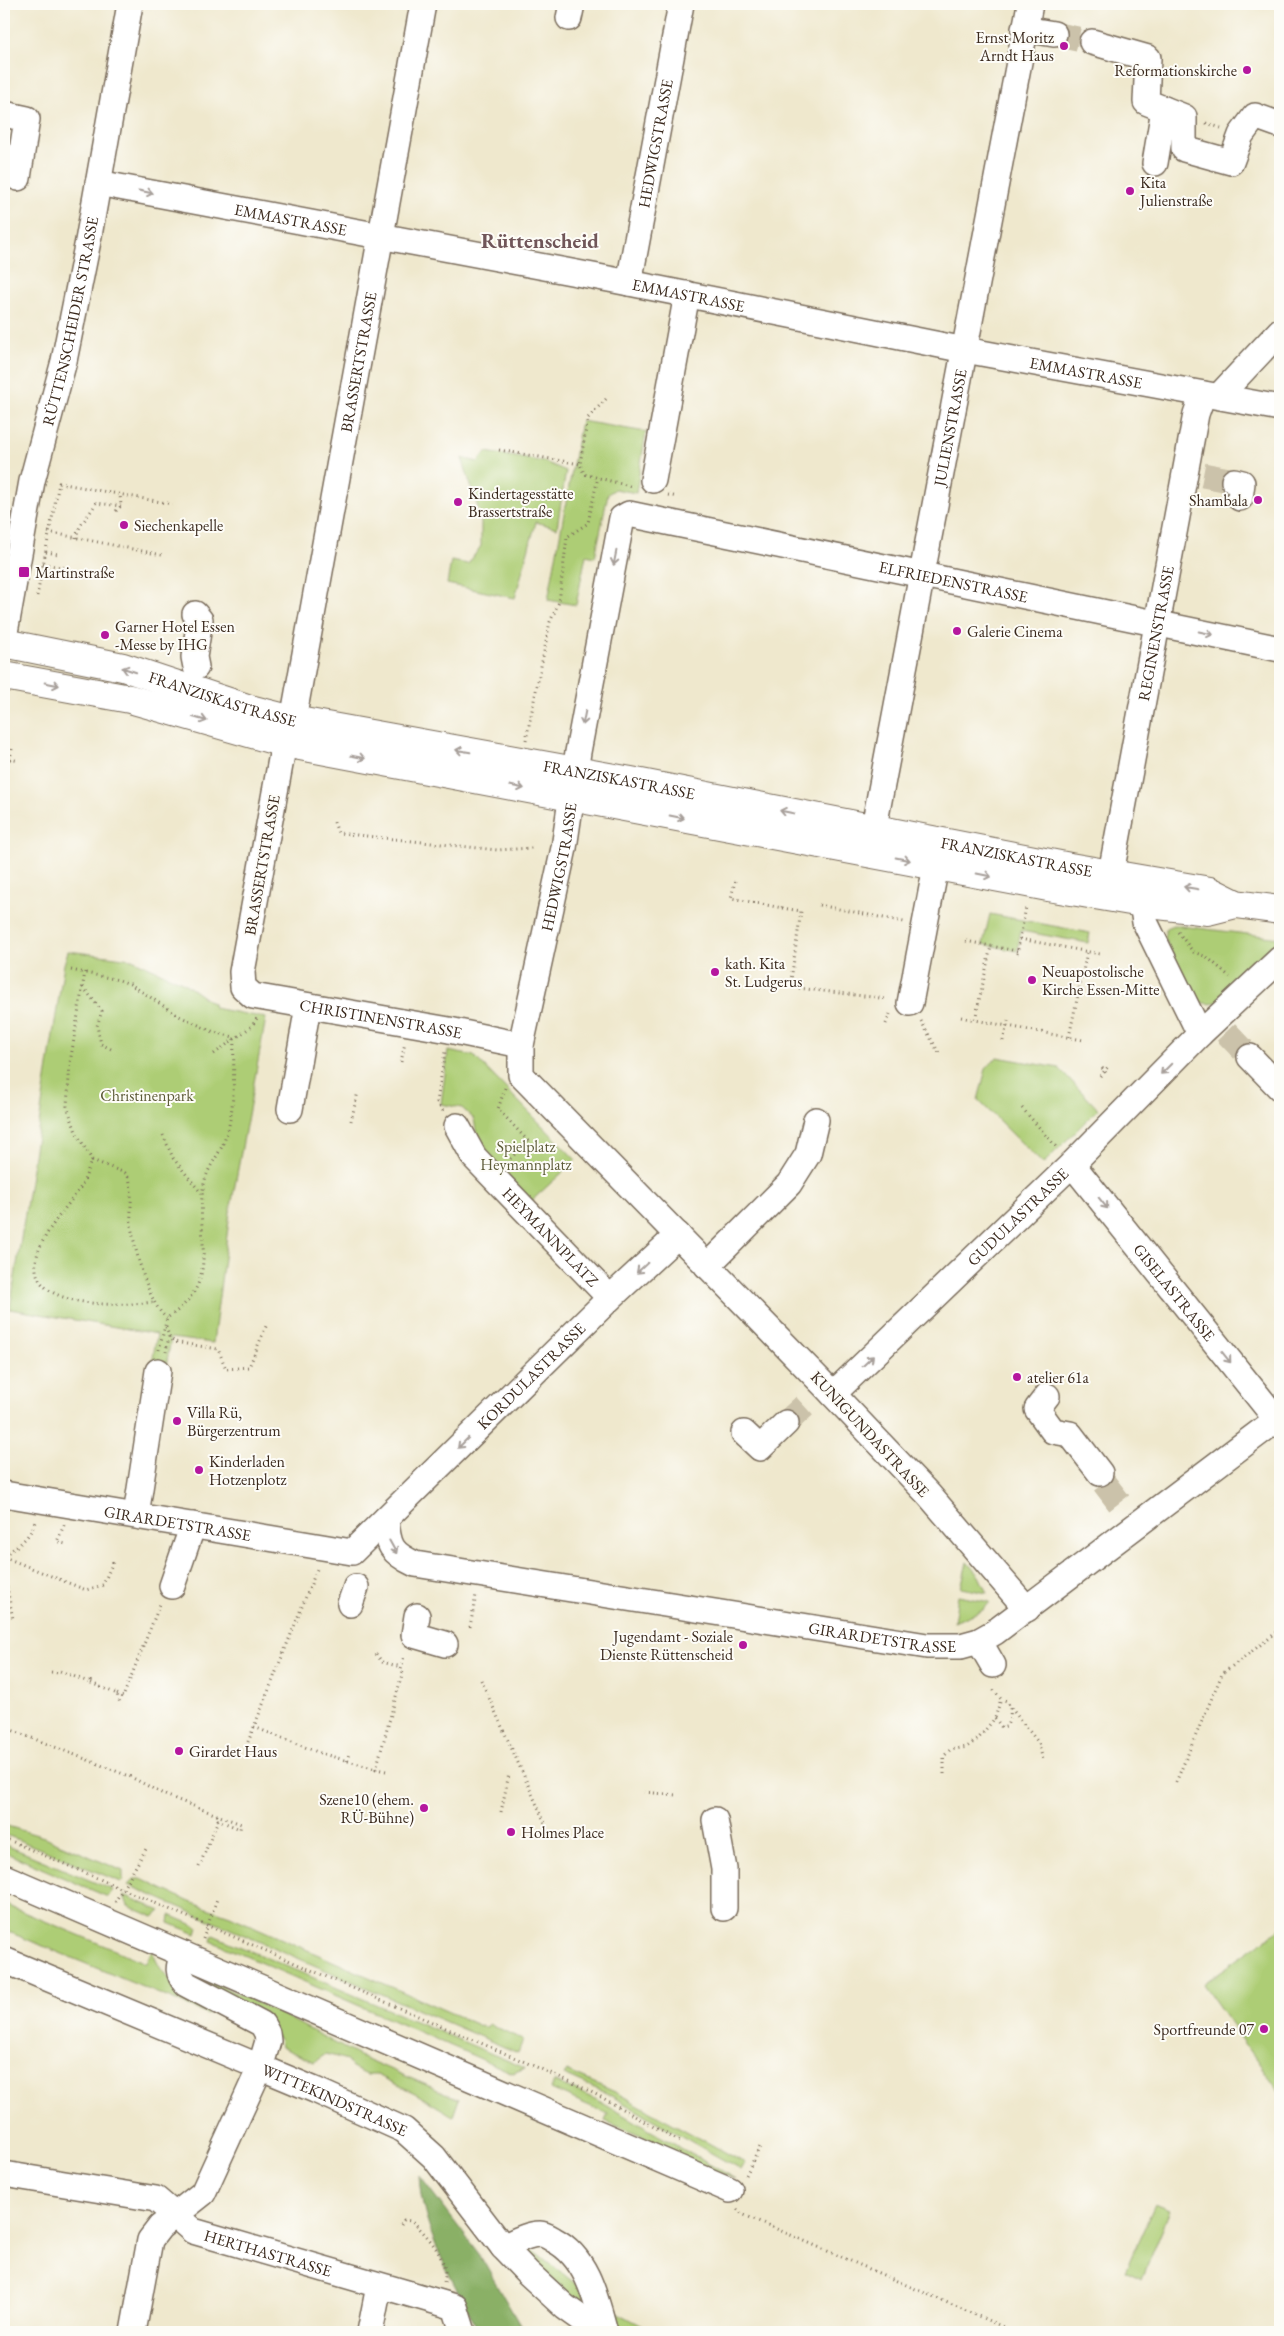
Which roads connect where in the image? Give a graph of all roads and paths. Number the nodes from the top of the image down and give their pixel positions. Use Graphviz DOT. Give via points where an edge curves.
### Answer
graph roads {
  1 [pos="130,4"];
  2 [pos="423,4"];
  3 [pos="681,4"];
  4 [pos="1030,4"];
  5 [pos="1024,29"];
  6 [pos="1054,34"];
  7 [pos="1092,42"];
  8 [pos="1164,109"];
  9 [pos="4,114"];
  10 [pos="1280,125"];
  11 [pos="1156,163"];
  12 [pos="18,178"];
  13 [pos="98,183"];
  14 [pos="380,235"];
  15 [pos="629,283"];
  16 [pos="687,294"];
  17 [pos="1280,331"];
  18 [pos="965,350"];
  19 [pos="1211,395"];
  20 [pos="606,399"];
  21 [pos="1280,408"];
  22 [pos="499,450"];
  23 [pos="580,464"];
  24 [pos="653,480"];
  25 [pos="120,494"];
  26 [pos="172,504"];
  27 [pos="121,506"];
  28 [pos="116,511"];
  29 [pos="629,514"];
  30 [pos="22,527"];
  31 [pos="50,532"];
  32 [pos="76,538"];
  33 [pos="46,552"];
  34 [pos="58,554"];
  35 [pos="162,556"];
  36 [pos="38,563"];
  37 [pos="44,564"];
  38 [pos="67,568"];
  39 [pos="924,573"];
  40 [pos="63,576"];
  41 [pos="69,577"];
  42 [pos="37,596"];
  43 [pos="195,614"];
  44 [pos="1159,623"];
  45 [pos="4,638"];
  46 [pos="4,643"];
  47 [pos="1280,649"];
  48 [pos="196,667"];
  49 [pos="4,676"];
  50 [pos="289,731"];
  51 [pos="525,742"];
  52 [pos="12,748"];
  53 [pos="19,760"];
  54 [pos="573,785"];
  55 [pos="334,822"];
  56 [pos="872,840"];
  57 [pos="532,848"];
  58 [pos="939,854"];
  59 [pos="1111,874"];
  60 [pos="735,881"];
  61 [pos="783,903"];
  62 [pos="1142,903"];
  63 [pos="1236,904"];
  64 [pos="819,905"];
  65 [pos="782,908"];
  66 [pos="1280,910"];
  67 [pos="1024,912"];
  68 [pos="924,926"];
  69 [pos="1176,929"];
  70 [pos="1020,939"];
  71 [pos="966,941"];
  72 [pos="991,946"];
  73 [pos="1086,952"];
  74 [pos="1100,954"];
  75 [pos="1280,959"];
  76 [pos="71,970"];
  77 [pos="85,972"];
  78 [pos="82,986"];
  79 [pos="243,988"];
  80 [pos="1246,992"];
  81 [pos="910,1002"];
  82 [pos="308,1006"];
  83 [pos="258,1013"];
  84 [pos="961,1017"];
  85 [pos="975,1020"];
  86 [pos="1007,1024"];
  87 [pos="1213,1029"];
  88 [pos="234,1038"];
  89 [pos="1069,1038"];
  90 [pos="1083,1040"];
  91 [pos="1003,1041"];
  92 [pos="522,1045"];
  93 [pos="446,1047"];
  94 [pos="113,1050"];
  95 [pos="939,1053"];
  96 [pos="214,1054"];
  97 [pos="1250,1057"];
  98 [pos="1108,1067"];
  99 [pos="1100,1076"];
  100 [pos="1278,1083"];
  101 [pos="507,1084"];
  102 [pos="358,1092"];
  103 [pos="1022,1108"];
  104 [pos="290,1109"];
  105 [pos="816,1120"];
  106 [pos="351,1121"];
  107 [pos="457,1126"];
  108 [pos="164,1135"];
  109 [pos="1068,1159"];
  110 [pos="92,1160"];
  111 [pos="493,1176"];
  112 [pos="202,1194"];
  113 [pos="678,1235"];
  114 [pos="707,1266"];
  115 [pos="610,1298"];
  116 [pos="153,1302"];
  117 [pos="167,1318"];
  118 [pos="267,1324"];
  119 [pos="166,1327"];
  120 [pos="161,1335"];
  121 [pos="169,1336"];
  122 [pos="167,1348"];
  123 [pos="158,1371"];
  124 [pos="823,1393"];
  125 [pos="1047,1396"];
  126 [pos="1278,1418"];
  127 [pos="786,1423"];
  128 [pos="744,1433"];
  129 [pos="1105,1478"];
  130 [pos="4,1494"];
  131 [pos="136,1515"];
  132 [pos="37,1517"];
  133 [pos="386,1519"];
  134 [pos="65,1522"];
  135 [pos="186,1524"];
  136 [pos="66,1544"];
  137 [pos="352,1552"];
  138 [pos="4,1556"];
  139 [pos="113,1562"];
  140 [pos="317,1571"];
  141 [pos="4,1572"];
  142 [pos="164,1589"];
  143 [pos="476,1595"];
  144 [pos="1027,1609"];
  145 [pos="417,1616"];
  146 [pos="4,1617"];
  147 [pos="13,1619"];
  148 [pos="470,1627"];
  149 [pos="1280,1630"];
  150 [pos="7,1635"];
  151 [pos="979,1641"];
  152 [pos="445,1644"];
  153 [pos="376,1654"];
  154 [pos="51,1672"];
  155 [pos="991,1675"];
  156 [pos="92,1678"];
  157 [pos="481,1680"];
  158 [pos="91,1683"];
  159 [pos="117,1694"];
  160 [pos="1001,1699"];
  161 [pos="120,1703"];
  162 [pos="1011,1708"];
  163 [pos="995,1718"];
  164 [pos="4,1727"];
  165 [pos="254,1727"];
  166 [pos="248,1742"];
  167 [pos="349,1754"];
  168 [pos="1043,1760"];
  169 [pos="347,1761"];
  170 [pos="376,1769"];
  171 [pos="386,1771"];
  172 [pos="509,1774"];
  173 [pos="944,1774"];
  174 [pos="1176,1782"];
  175 [pos="644,1792"];
  176 [pos="676,1795"];
  177 [pos="501,1812"];
  178 [pos="715,1820"];
  179 [pos="545,1823"];
  180 [pos="4,1838"];
  181 [pos="146,1849"];
  182 [pos="200,1866"];
  183 [pos="4,1877"];
  184 [pos="122,1888"];
  185 [pos="217,1899"];
  186 [pos="724,1908"];
  187 [pos="105,1920"];
  188 [pos="209,1925"];
  189 [pos="182,1954"];
  190 [pos="4,1960"];
  191 [pos="260,2068"];
  192 [pos="684,2144"];
  193 [pos="761,2145"];
  194 [pos="4,2174"];
  195 [pos="736,2191"];
  196 [pos="175,2215"];
  197 [pos="401,2225"];
  198 [pos="503,2247"];
  199 [pos="443,2285"];
  200 [pos="379,2286"];
  201 [pos="133,2332"];
  202 [pos="370,2332"];
  203 [pos="463,2332"];
  204 [pos="600,2332"];
  205 [pos="605,2332"];
  206 [pos="1015,2332"];
  1 -- 13 [label="street, RÜTTENSCHEIDER STRASSE"];
  2 -- 14 [label="street, BRASSERTSTRASSE"];
  3 -- 15 [label="street, HEDWIGSTRASSE"];
  4 -- 5 [label="street, JULIENSTRASSE"];
  5 -- 6 [label="street"];
  5 -- 18 [label="street, JULIENSTRASSE"];
  7 -- 8 [label="street" via="1156,62 1146,102"];
  8 -- 10 [label="street" via="1184,117 1184,149 1231,162 1242,135 1255,116"];
  8 -- 11 [label="street"];
  9 -- 12 [label="street" via="27,119"];
  13 -- 14 [label="street, EMMASTRASSE, one-way"];
  13 -- 30 [label="street, RÜTTENSCHEIDER STRASSE" via="64,361"];
  14 -- 15 [label="street, EMMASTRASSE"];
  14 -- 50 [label="street, BRASSERTSTRASSE"];
  15 -- 16 [label="street, EMMASTRASSE"];
  16 -- 18 [label="street, EMMASTRASSE"];
  16 -- 24 [label="street"];
  17 -- 19 [label="street, REGINENSTRASSE"];
  18 -- 19 [label="street, EMMASTRASSE"];
  18 -- 39 [label="street, JULIENSTRASSE"];
  19 -- 21 [label="street, EMMASTRASSE"];
  19 -- 44 [label="street, REGINENSTRASSE" via="1196,414 1195,474"];
  20 -- 23 [label="path" via="588,418"];
  22 -- 23 [label="path"];
  23 -- 51 [label="path" via="584,474 598,477 588,523 567,537 559,602 550,622"];
  25 -- 26 [label="path"];
  25 -- 27 [label="path"];
  25 -- 31 [label="path" via="59,483"];
  27 -- 28 [label="path"];
  27 -- 32 [label="path" via="96,503 78,529"];
  29 -- 39 [label="street, ELFRIEDENSTRASSE"];
  29 -- 54 [label="street, HEDWIGSTRASSE, one-way" via="622,518"];
  30 -- 31 [label="path"];
  30 -- 45 [label="street, RÜTTENSCHEIDER STRASSE"];
  31 -- 32 [label="path"];
  31 -- 33 [label="path"];
  32 -- 35 [label="path"];
  33 -- 34 [label="path"];
  33 -- 37 [label="path"];
  36 -- 37 [label="path"];
  37 -- 38 [label="path"];
  37 -- 42 [label="path"];
  38 -- 40 [label="path"];
  38 -- 41 [label="path"];
  39 -- 44 [label="street, ELFRIEDENSTRASSE"];
  39 -- 56 [label="street, JULIENSTRASSE"];
  43 -- 48 [label="street" via="200,620 194,658"];
  44 -- 47 [label="street, ELFRIEDENSTRASSE, one-way"];
  44 -- 59 [label="street, REGINENSTRASSE"];
  50 -- 46 [label="main road, FRANZISKASTRASSE, one-way" via="250,709 123,667"];
  49 -- 50 [label="main road, FRANZISKASTRASSE, one-way"];
  50 -- 54 [label="main road, FRANZISKASTRASSE"];
  50 -- 79 [label="street, BRASSERTSTRASSE" via="242,972"];
  52 -- 53 [label="path" via="10,759"];
  54 -- 56 [label="main road, FRANZISKASTRASSE"];
  54 -- 92 [label="street, HEDWIGSTRASSE" via="564,848"];
  55 -- 57 [label="path" via="338,833 497,850"];
  56 -- 58 [label="main road, FRANZISKASTRASSE"];
  58 -- 59 [label="main road, FRANZISKASTRASSE"];
  58 -- 62 [label="main road, FRANZISKASTRASSE, one-way"];
  58 -- 68 [label="street"];
  59 -- 62 [label="street"];
  63 -- 59 [label="main road, FRANZISKASTRASSE, one-way" via="1210,891"];
  60 -- 65 [label="path" via="731,900"];
  61 -- 65 [label="path"];
  62 -- 63 [label="main road, FRANZISKASTRASSE" via="1208,912"];
  62 -- 87 [label="street" via="1145,922"];
  63 -- 66 [label="main road, FRANZISKASTRASSE"];
  64 -- 68 [label="path"];
  65 -- 81 [label="path" via="801,912 790,987"];
  67 -- 70 [label="path"];
  68 -- 81 [label="street"];
  69 -- 80 [label="path" via="1193,952 1207,957"];
  70 -- 72 [label="path" via="1017,952"];
  70 -- 73 [label="path"];
  71 -- 72 [label="path"];
  72 -- 85 [label="path"];
  73 -- 74 [label="path"];
  73 -- 89 [label="path"];
  75 -- 80 [label="street, GUDULASTRASSE"];
  76 -- 77 [label="path"];
  77 -- 78 [label="path"];
  77 -- 88 [label="path" via="130,984 179,1016"];
  78 -- 94 [label="path" via="102,1011 96,1026 101,1044"];
  78 -- 110 [label="path" via="66,1096 71,1121"];
  79 -- 82 [label="street, CHRISTINENSTRASSE" via="253,996"];
  80 -- 87 [label="street, GUDULASTRASSE"];
  81 -- 95 [label="path"];
  82 -- 92 [label="street, CHRISTINENSTRASSE"];
  82 -- 104 [label="street"];
  83 -- 88 [label="path" via="252,1026"];
  84 -- 85 [label="path"];
  85 -- 86 [label="path"];
  86 -- 89 [label="path"];
  86 -- 91 [label="path"];
  87 -- 109 [label="street, GUDULASTRASSE, one-way"];
  88 -- 96 [label="path"];
  88 -- 112 [label="path" via="230,1123 225,1141 205,1179"];
  89 -- 90 [label="path"];
  92 -- 113 [label="street" via="521,1075"];
  93 -- 107 [label="path" via="437,1102"];
  97 -- 100 [label="street"];
  98 -- 99 [label="path"];
  101 -- 111 [label="path" via="498,1109 528,1141"];
  102 -- 106 [label="path"];
  103 -- 109 [label="path"];
  105 -- 114 [label="street" via="808,1154 789,1184"];
  107 -- 111 [label="street, HEYMANNPLATZ" via="474,1157"];
  108 -- 112 [label="path" via="173,1158"];
  124 -- 109 [label="street, GUDULASTRASSE, one-way"];
  109 -- 126 [label="street, GISELASTRASSE, one-way"];
  110 -- 116 [label="path" via="125,1173 129,1178 134,1237"];
  110 -- 116 [label="path" via="81,1187 41,1244 37,1272 48,1290 57,1296 129,1306"];
  111 -- 115 [label="street, HEYMANNPLATZ"];
  112 -- 117 [label="path" via="202,1270 187,1300"];
  113 -- 114 [label="street, KUNIGUNDASTRASSE"];
  113 -- 115 [label="street, KORDULASTRASSE, one-way"];
  114 -- 124 [label="street, KUNIGUNDASTRASSE"];
  115 -- 133 [label="street, KORDULASTRASSE, one-way"];
  116 -- 117 [label="path"];
  117 -- 119 [label="path"];
  118 -- 121 [label="path" via="249,1367 226,1369 218,1349 174,1342"];
  119 -- 120 [label="path"];
  119 -- 121 [label="path"];
  121 -- 122 [label="path"];
  123 -- 131 [label="street"];
  124 -- 144 [label="street, KUNIGUNDASTRASSE" via="929,1496"];
  125 -- 129 [label="street" via="1037,1409 1053,1431 1070,1434"];
  126 -- 144 [label="street, GIRARDETSTRASSE" via="1134,1515"];
  127 -- 128 [label="street" via="760,1448"];
  130 -- 131 [label="street, GIRARDETSTRASSE"];
  131 -- 135 [label="street, GIRARDETSTRASSE"];
  132 -- 138 [label="path" via="27,1537"];
  133 -- 137 [label="street, KORDULASTRASSE"];
  133 -- 151 [label="street, GIRARDETSTRASSE, one-way" via="387,1534 394,1552 415,1564 927,1646 961,1646"];
  134 -- 136 [label="path" via="57,1542"];
  135 -- 137 [label="street, GIRARDETSTRASSE"];
  135 -- 142 [label="street"];
  138 -- 139 [label="path" via="86,1590 102,1585"];
  140 -- 165 [label="path"];
  141 -- 147 [label="path"];
  142 -- 159 [label="path" via="124,1697"];
  143 -- 148 [label="path"];
  144 -- 151 [label="street, GIRARDETSTRASSE"];
  145 -- 152 [label="street" via="414,1635"];
  146 -- 150 [label="path"];
  149 -- 174 [label="path" via="1222,1674"];
  151 -- 155 [label="street"];
  153 -- 170 [label="path" via="382,1662 402,1665 403,1671"];
  154 -- 158 [label="path" via="60,1671"];
  155 -- 160 [label="path"];
  156 -- 158 [label="path"];
  157 -- 179 [label="path"];
  158 -- 159 [label="path"];
  159 -- 161 [label="path"];
  160 -- 162 [label="path" via="1007,1701"];
  160 -- 163 [label="path"];
  162 -- 163 [label="path" via="1006,1726 1002,1728"];
  162 -- 168 [label="path" via="1038,1742"];
  163 -- 173 [label="path" via="978,1739 966,1747 950,1750 944,1756"];
  164 -- 182 [label="path" via="241,1824 240,1828 218,1820"];
  165 -- 166 [label="path"];
  165 -- 169 [label="path"];
  167 -- 169 [label="path"];
  169 -- 170 [label="path"];
  170 -- 171 [label="path"];
  172 -- 177 [label="path"];
  175 -- 176 [label="path"];
  178 -- 186 [label="street" via="724,1869"];
  180 -- 184 [label="path"];
  181 -- 184 [label="path"];
  183 -- 187 [label="street"];
  184 -- 187 [label="path"];
  184 -- 188 [label="path"];
  185 -- 188 [label="path"];
  187 -- 189 [label="street"];
  188 -- 192 [label="path" via="569,2082"];
  189 -- 191 [label="street" via="177,1967 186,1984 262,2024 268,2033 268,2041"];
  189 -- 195 [label="street"];
  190 -- 191 [label="street, WITTEKINDSTRASSE"];
  191 -- 196 [label="street" via="203,2193"];
  191 -- 198 [label="street, WITTEKINDSTRASSE" via="377,2116 411,2136 434,2157"];
  193 -- 195 [label="path"];
  194 -- 196 [label="street, HERTHASTRASSE" via="156,2199"];
  195 -- 206 [label="path" via="742,2214"];
  196 -- 200 [label="street, HERTHASTRASSE" via="193,2231"];
  196 -- 201 [label="street" via="150,2240"];
  197 -- 199 [label="path" via="404,2220 412,2221 433,2246 444,2265"];
  198 -- 204 [label="street, WITTEKINDSTRASSE" via="547,2292"];
  198 -- 205 [label="street" via="542,2234 568,2247 595,2294"];
  200 -- 202 [label="street"];
  200 -- 203 [label="street, HERTHASTRASSE" via="455,2307"];
}
